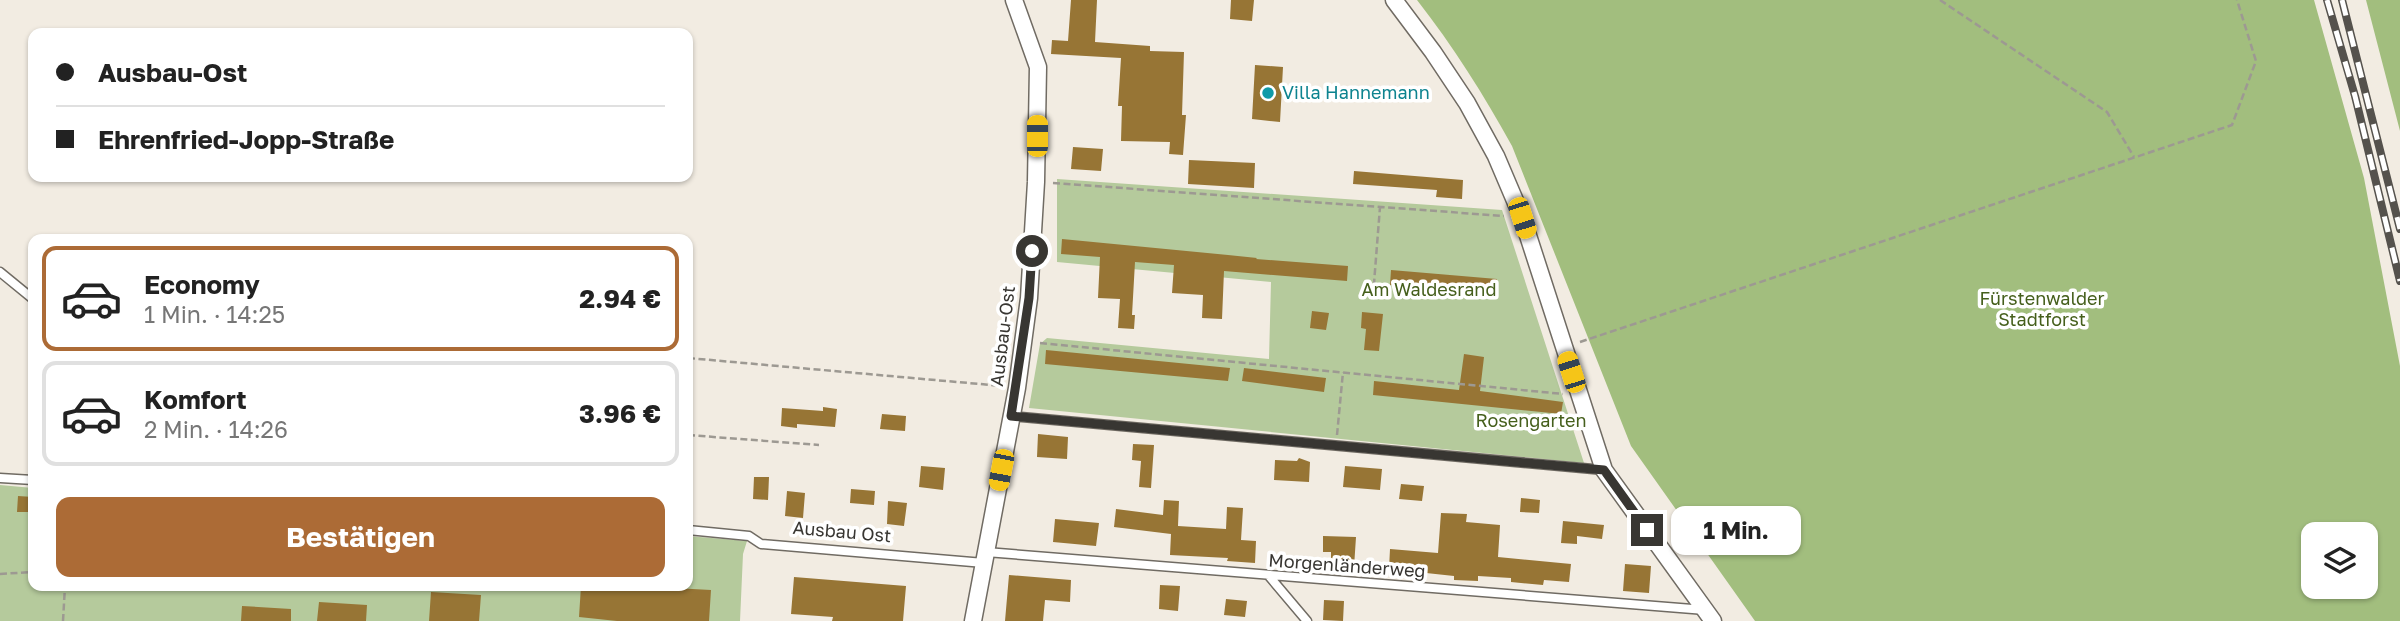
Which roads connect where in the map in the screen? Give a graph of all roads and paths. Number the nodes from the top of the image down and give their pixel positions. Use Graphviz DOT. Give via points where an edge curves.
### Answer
graph roads {
  1 [pos="1014,0"];
  2 [pos="1394,0"];
  3 [pos="1940,0"];
  4 [pos="2237,0"];
  5 [pos="2134,158"];
  6 [pos="1036,182"];
  7 [pos="1380,207"];
  8 [pos="1522,218"];
  9 [pos="0,272"];
  10 [pos="28,295"];
  11 [pos="1373,296"];
  12 [pos="1023,341"];
  13 [pos="1564,347"];
  14 [pos="693,358"];
  15 [pos="1343,372"];
  16 [pos="1017,388"];
  17 [pos="1579,396"];
  18 [pos="1011,416"];
  19 [pos="693,435"];
  20 [pos="820,445"];
  21 [pos="1336,446"];
  22 [pos="1604,470"];
  23 [pos="0,478"];
  24 [pos="28,480"];
  25 [pos="693,530"];
  26 [pos="985,558"];
  27 [pos="28,572"];
  28 [pos="0,574"];
  29 [pos="1269,576"];
  30 [pos="65,591"];
  31 [pos="1709,615"];
  32 [pos="62,621"];
  33 [pos="973,621"];
  34 [pos="1307,621"];
  1 -- 6 [label="street, Ausbau-Ost" via="1038,67"];
  2 -- 8 [label="street" via="1467,103"];
  3 -- 5 [label="path" via="2107,112"];
  4 -- 5 [label="path" via="2256,61 2232,125"];
  5 -- 13 [label="path"];
  6 -- 7 [label="path"];
  6 -- 12 [label="street, Ausbau-Ost"];
  7 -- 8 [label="path"];
  7 -- 11 [label="path"];
  8 -- 13 [label="street"];
  9 -- 10 [label="lane"];
  12 -- 15 [label="path"];
  12 -- 16 [label="street, Ausbau-Ost"];
  13 -- 17 [label="street"];
  14 -- 16 [label="path"];
  15 -- 17 [label="path"];
  15 -- 21 [label="path"];
  16 -- 18 [label="street, Ausbau-Ost"];
  17 -- 22 [label="street"];
  18 -- 21 [label="lane"];
  18 -- 26 [label="street, Ausbau-Ost"];
  19 -- 20 [label="path"];
  21 -- 22 [label="lane"];
  22 -- 31 [label="street"];
  23 -- 24 [label="lane"];
  25 -- 26 [label="lane, Ausbau Ost" via="749,536 761,544"];
  26 -- 29 [label="lane, Morgenländerweg"];
  26 -- 33 [label="street, Ausbau-Ost"];
  27 -- 28 [label="path"];
  29 -- 31 [label="lane, Morgenländerweg"];
  29 -- 34 [label="lane"];
  30 -- 32 [label="path"];
}
